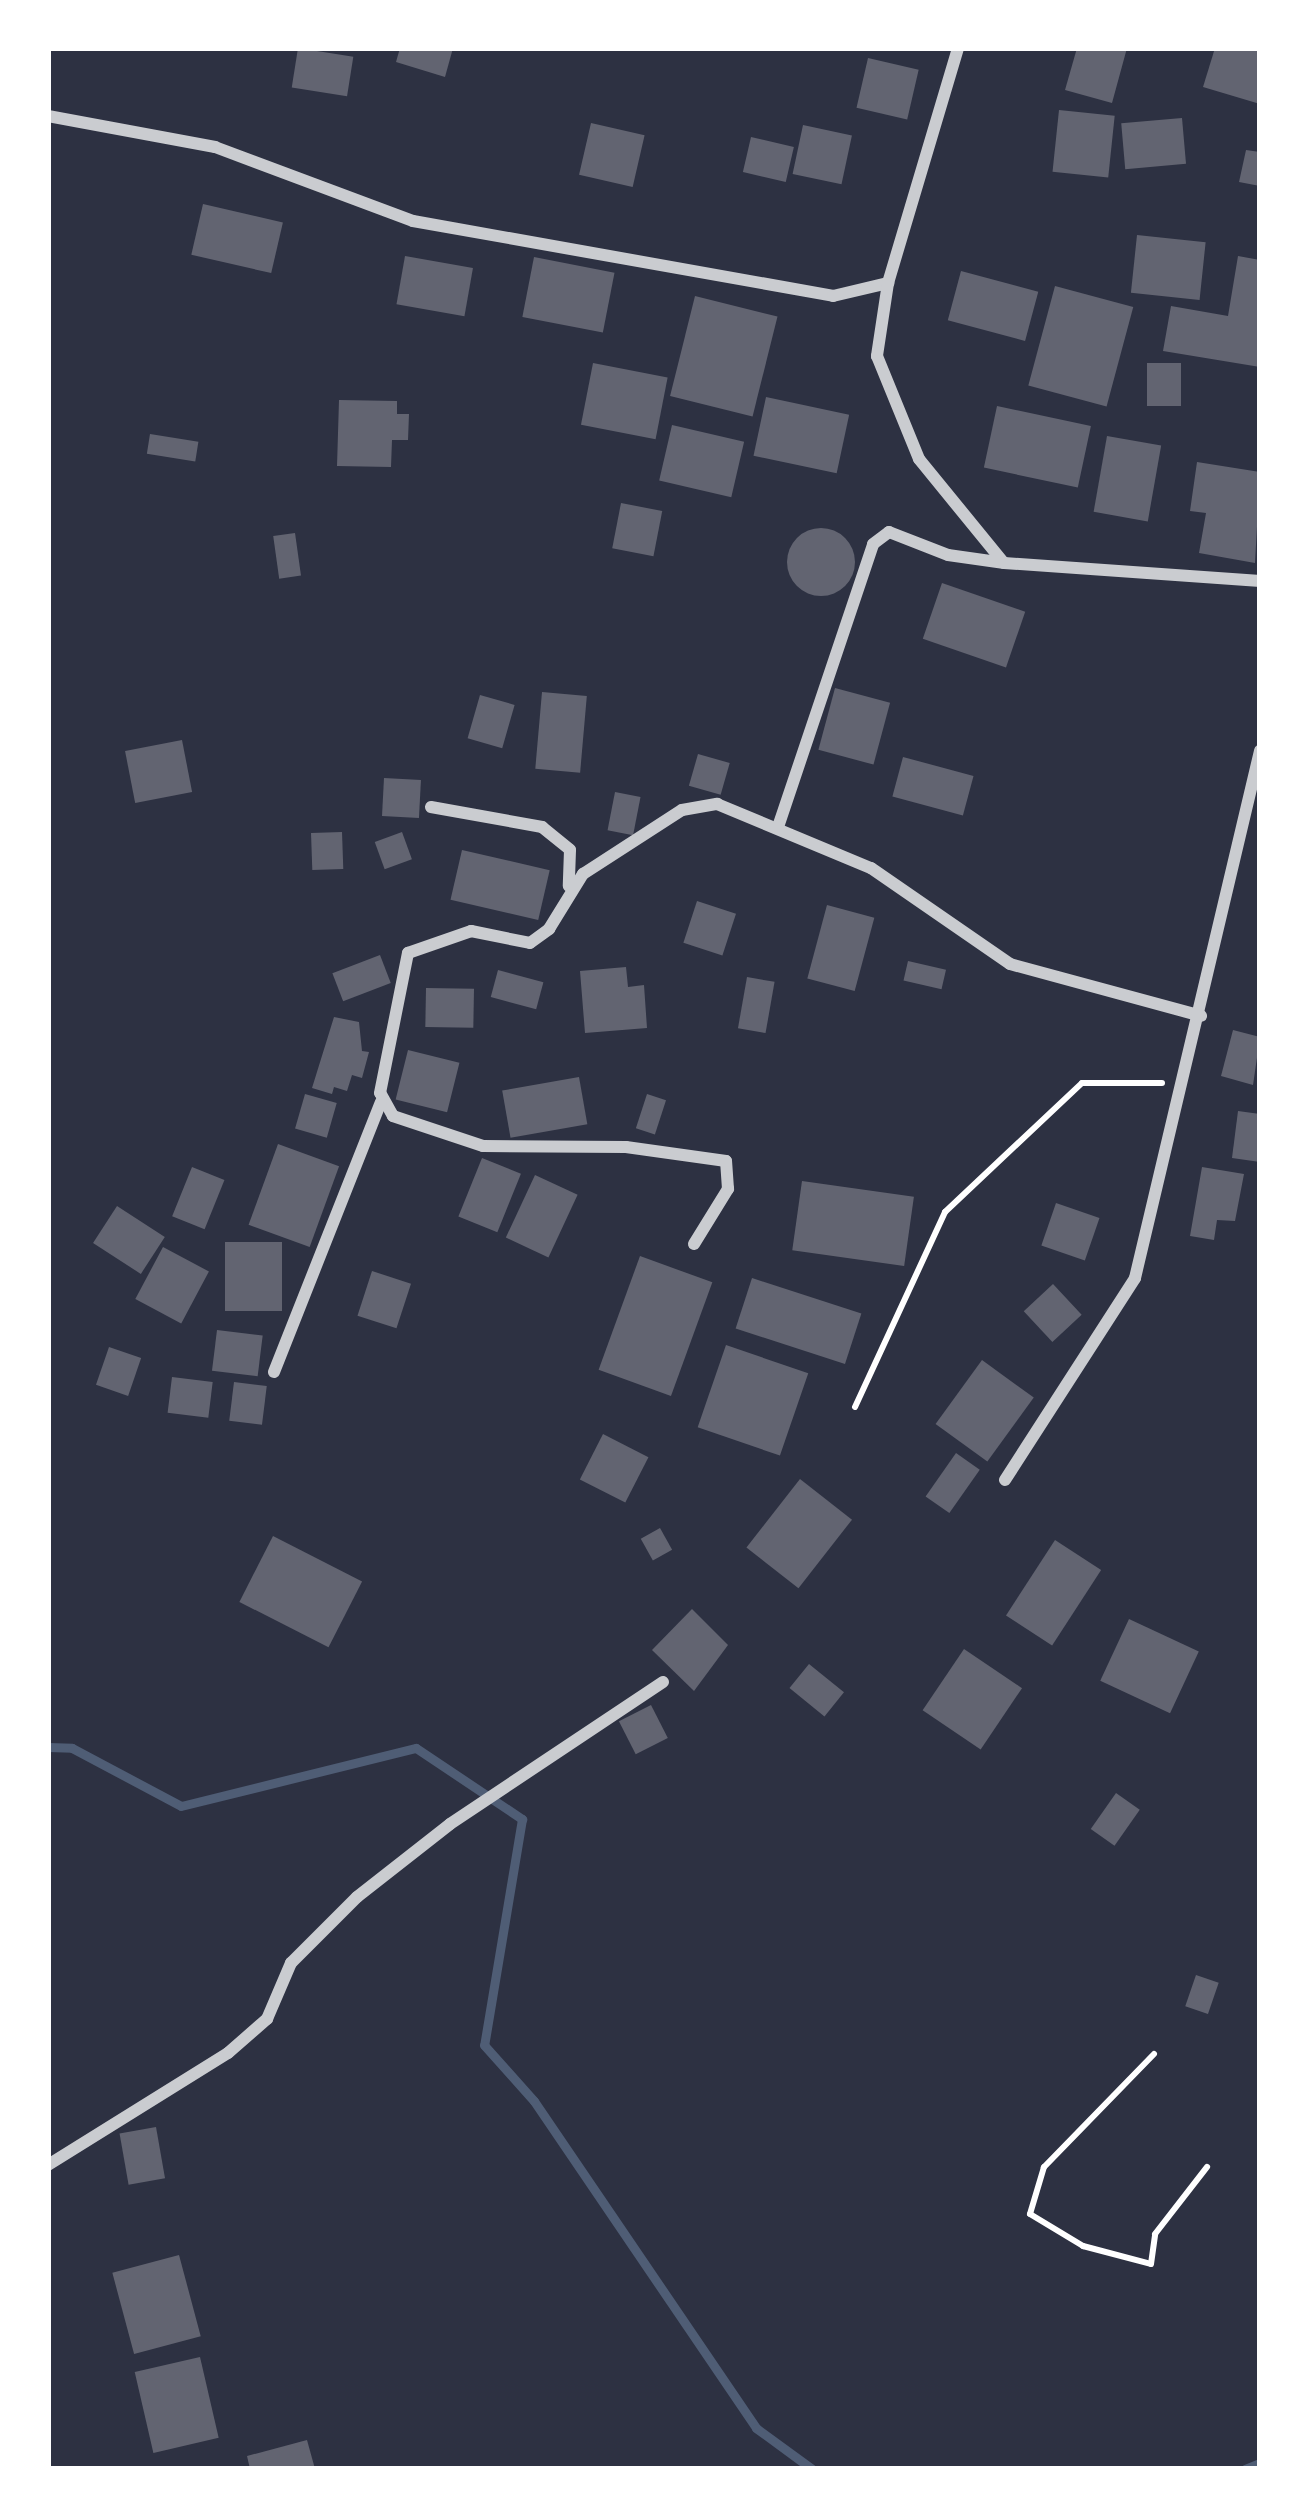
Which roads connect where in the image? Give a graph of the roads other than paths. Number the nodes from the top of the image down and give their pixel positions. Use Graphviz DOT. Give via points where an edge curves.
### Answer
graph roads {
  1 [pos="958,48"];
  2 [pos="48,116"];
  3 [pos="887,283"];
  4 [pos="1004,563"];
  5 [pos="1260,580"];
  6 [pos="1260,751"];
  7 [pos="431,807"];
  8 [pos="779,824"];
  9 [pos="568,886"];
  10 [pos="1201,1016"];
  11 [pos="382,1102"];
  12 [pos="694,1244"];
  13 [pos="274,1372"];
  14 [pos="1005,1480"];
  15 [pos="664,1682"];
  16 [pos="48,2165"];
  1 -- 3 [label="street"];
  2 -- 3 [label="street" via="215,147 412,220 833,296"];
  3 -- 4 [label="street" via="877,356 919,459"];
  4 -- 5 [label="street"];
  4 -- 8 [label="street" via="947,555 905,533 873,544"];
  6 -- 10 [label="street"];
  7 -- 9 [label="street" via="542,827 570,850"];
  8 -- 9 [label="street" via="717,804 682,810"];
  8 -- 10 [label="street" via="923,899 1010,964"];
  9 -- 11 [label="street" via="549,929 530,943 471,931 408,953"];
  10 -- 14 [label="street" via="1135,1278"];
  11 -- 12 [label="street" via="404,1125 483,1146 626,1147 726,1161 728,1189"];
  11 -- 13 [label="street"];
  15 -- 16 [label="street" via="357,1897 291,1963 267,2019 228,2053"];
}
